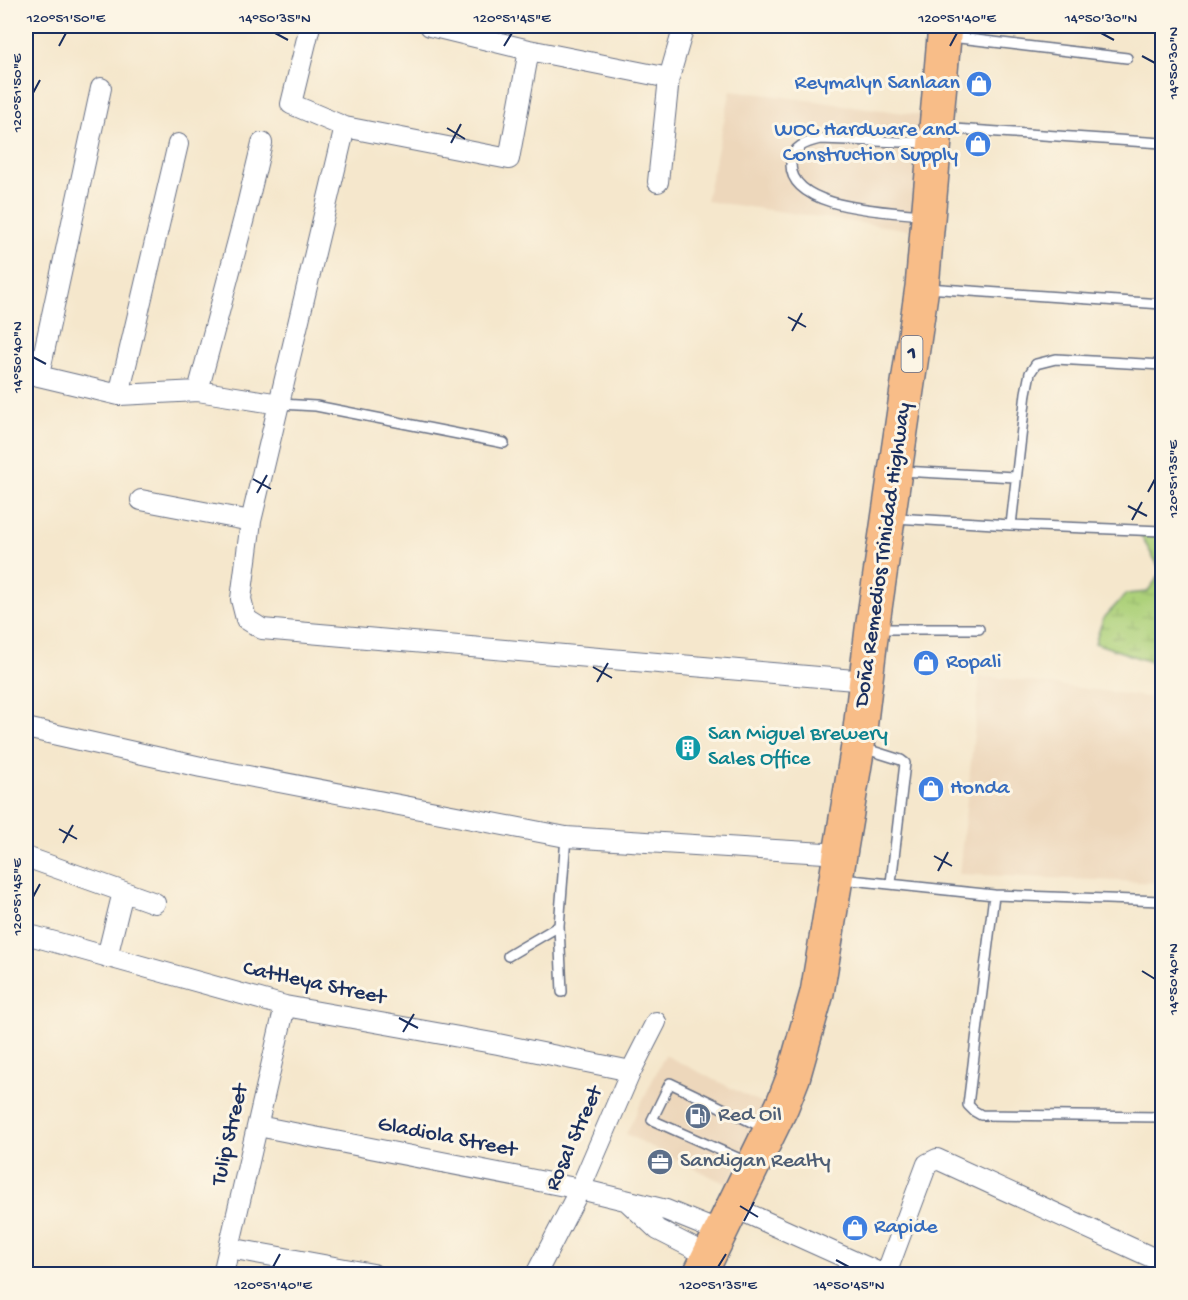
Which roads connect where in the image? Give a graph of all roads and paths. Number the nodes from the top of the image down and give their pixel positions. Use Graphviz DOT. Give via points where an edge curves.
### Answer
graph roads {
  1 [pos="310,26"];
  2 [pos="430,26"];
  3 [pos="684,26"];
  4 [pos="944,28"];
  5 [pos="529,50"];
  6 [pos="1127,58"];
  7 [pos="669,78"];
  8 [pos="101,88"];
  9 [pos="345,127"];
  10 [pos="935,136"];
  11 [pos="262,143"];
  12 [pos="1162,143"];
  13 [pos="178,144"];
  14 [pos="658,182"];
  15 [pos="929,215"];
  16 [pos="922,288"];
  17 [pos="1162,304"];
  18 [pos="1162,364"];
  19 [pos="32,374"];
  20 [pos="198,391"];
  21 [pos="119,395"];
  22 [pos="280,404"];
  23 [pos="504,443"];
  24 [pos="896,471"];
  25 [pos="1015,477"];
  26 [pos="141,500"];
  27 [pos="889,517"];
  28 [pos="251,521"];
  29 [pos="1011,525"];
  30 [pos="1162,531"];
  31 [pos="872,629"];
  32 [pos="979,629"];
  33 [pos="866,681"];
  34 [pos="26,728"];
  35 [pos="858,746"];
  36 [pos="566,837"];
  37 [pos="26,857"];
  38 [pos="839,867"];
  39 [pos="891,883"];
  40 [pos="123,892"];
  41 [pos="994,895"];
  42 [pos="1162,901"];
  43 [pos="155,903"];
  44 [pos="559,926"];
  45 [pos="26,934"];
  46 [pos="508,956"];
  47 [pos="107,957"];
  48 [pos="562,992"];
  49 [pos="285,1006"];
  50 [pos="656,1022"];
  51 [pos="631,1071"];
  52 [pos="1162,1117"];
  53 [pos="258,1126"];
  54 [pos="771,1131"];
  55 [pos="754,1165"];
  56 [pos="580,1189"];
  57 [pos="627,1201"];
  58 [pos="716,1242"];
  59 [pos="229,1248"];
  60 [pos="1162,1262"];
  61 [pos="223,1275"];
  62 [pos="373,1275"];
  63 [pos="536,1275"];
  64 [pos="884,1275"];
  1 -- 9 [label="street" via="291,104"];
  2 -- 5 [label="street"];
  3 -- 7 [label="street"];
  4 -- 6 [label="lane"];
  4 -- 10 [label="highway, Doña Remedios Trinidad Highway / 1"];
  5 -- 7 [label="street"];
  5 -- 9 [label="street" via="509,159"];
  7 -- 14 [label="street"];
  8 -- 19 [label="street"];
  9 -- 22 [label="street"];
  10 -- 12 [label="lane"];
  10 -- 15 [label="highway, Doña Remedios Trinidad Highway / 1"];
  10 -- 15 [label="lane" via="820,139 805,143 793,153 790,163 797,184 807,193 850,207"];
  11 -- 20 [label="street"];
  13 -- 21 [label="street"];
  15 -- 16 [label="highway, Doña Remedios Trinidad Highway / 1"];
  16 -- 17 [label="lane"];
  16 -- 24 [label="highway, Doña Remedios Trinidad Highway / 1"];
  18 -- 25 [label="lane" via="1056,359 1036,364 1026,393"];
  19 -- 21 [label="street"];
  20 -- 21 [label="street"];
  20 -- 22 [label="street"];
  22 -- 23 [label="lane" via="316,406"];
  22 -- 28 [label="street"];
  24 -- 25 [label="lane"];
  24 -- 27 [label="highway, Doña Remedios Trinidad Highway / 1"];
  25 -- 29 [label="lane"];
  26 -- 28 [label="street"];
  27 -- 29 [label="lane"];
  27 -- 31 [label="highway, Doña Remedios Trinidad Highway / 1"];
  28 -- 33 [label="street" via="241,599 246,619 262,628"];
  29 -- 30 [label="lane"];
  31 -- 32 [label="lane"];
  31 -- 33 [label="highway, Doña Remedios Trinidad Highway / 1"];
  33 -- 35 [label="highway, Doña Remedios Trinidad Highway / 1"];
  34 -- 36 [label="street" via="201,767"];
  35 -- 38 [label="highway, Doña Remedios Trinidad Highway / 1"];
  35 -- 39 [label="lane" via="905,763"];
  36 -- 38 [label="street"];
  36 -- 44 [label="lane"];
  37 -- 40 [label="street"];
  38 -- 39 [label="lane"];
  38 -- 54 [label="highway, Doña Remedios Trinidad Highway / 1" via="817,993 793,1078"];
  39 -- 41 [label="lane"];
  40 -- 43 [label="street"];
  40 -- 47 [label="street"];
  41 -- 42 [label="lane"];
  41 -- 52 [label="lane" via="968,1105 981,1115"];
  44 -- 46 [label="lane"];
  44 -- 48 [label="lane"];
  45 -- 47 [label="street, Cattleya Street"];
  47 -- 49 [label="street, Cattleya Street"];
  49 -- 51 [label="street, Cattleya Street"];
  49 -- 53 [label="street, Tulip Street"];
  50 -- 51 [label="street, Rosal Street"];
  51 -- 56 [label="street, Rosal Street"];
  53 -- 56 [label="street, Gladiola Street"];
  53 -- 59 [label="street, Tulip Street"];
  54 -- 55 [label="highway, Doña Remedios Trinidad Highway / 1"];
  54 -- 55 [label="lane" via="670,1083 652,1120"];
  55 -- 58 [label="highway, Doña Remedios Trinidad Highway / 1"];
  56 -- 57 [label="street, Gladiola Street"];
  56 -- 63 [label="street, Rosal Street"];
  57 -- 58 [label="street, Gladiola Street" via="666,1210"];
  57 -- 58 [label="street, Gladiola Street" via="658,1230"];
  58 -- 64 [label="street"];
  59 -- 61 [label="street, Tulip Street"];
  59 -- 62 [label="street"];
  60 -- 64 [label="street" via="937,1159 927,1164"];
}
